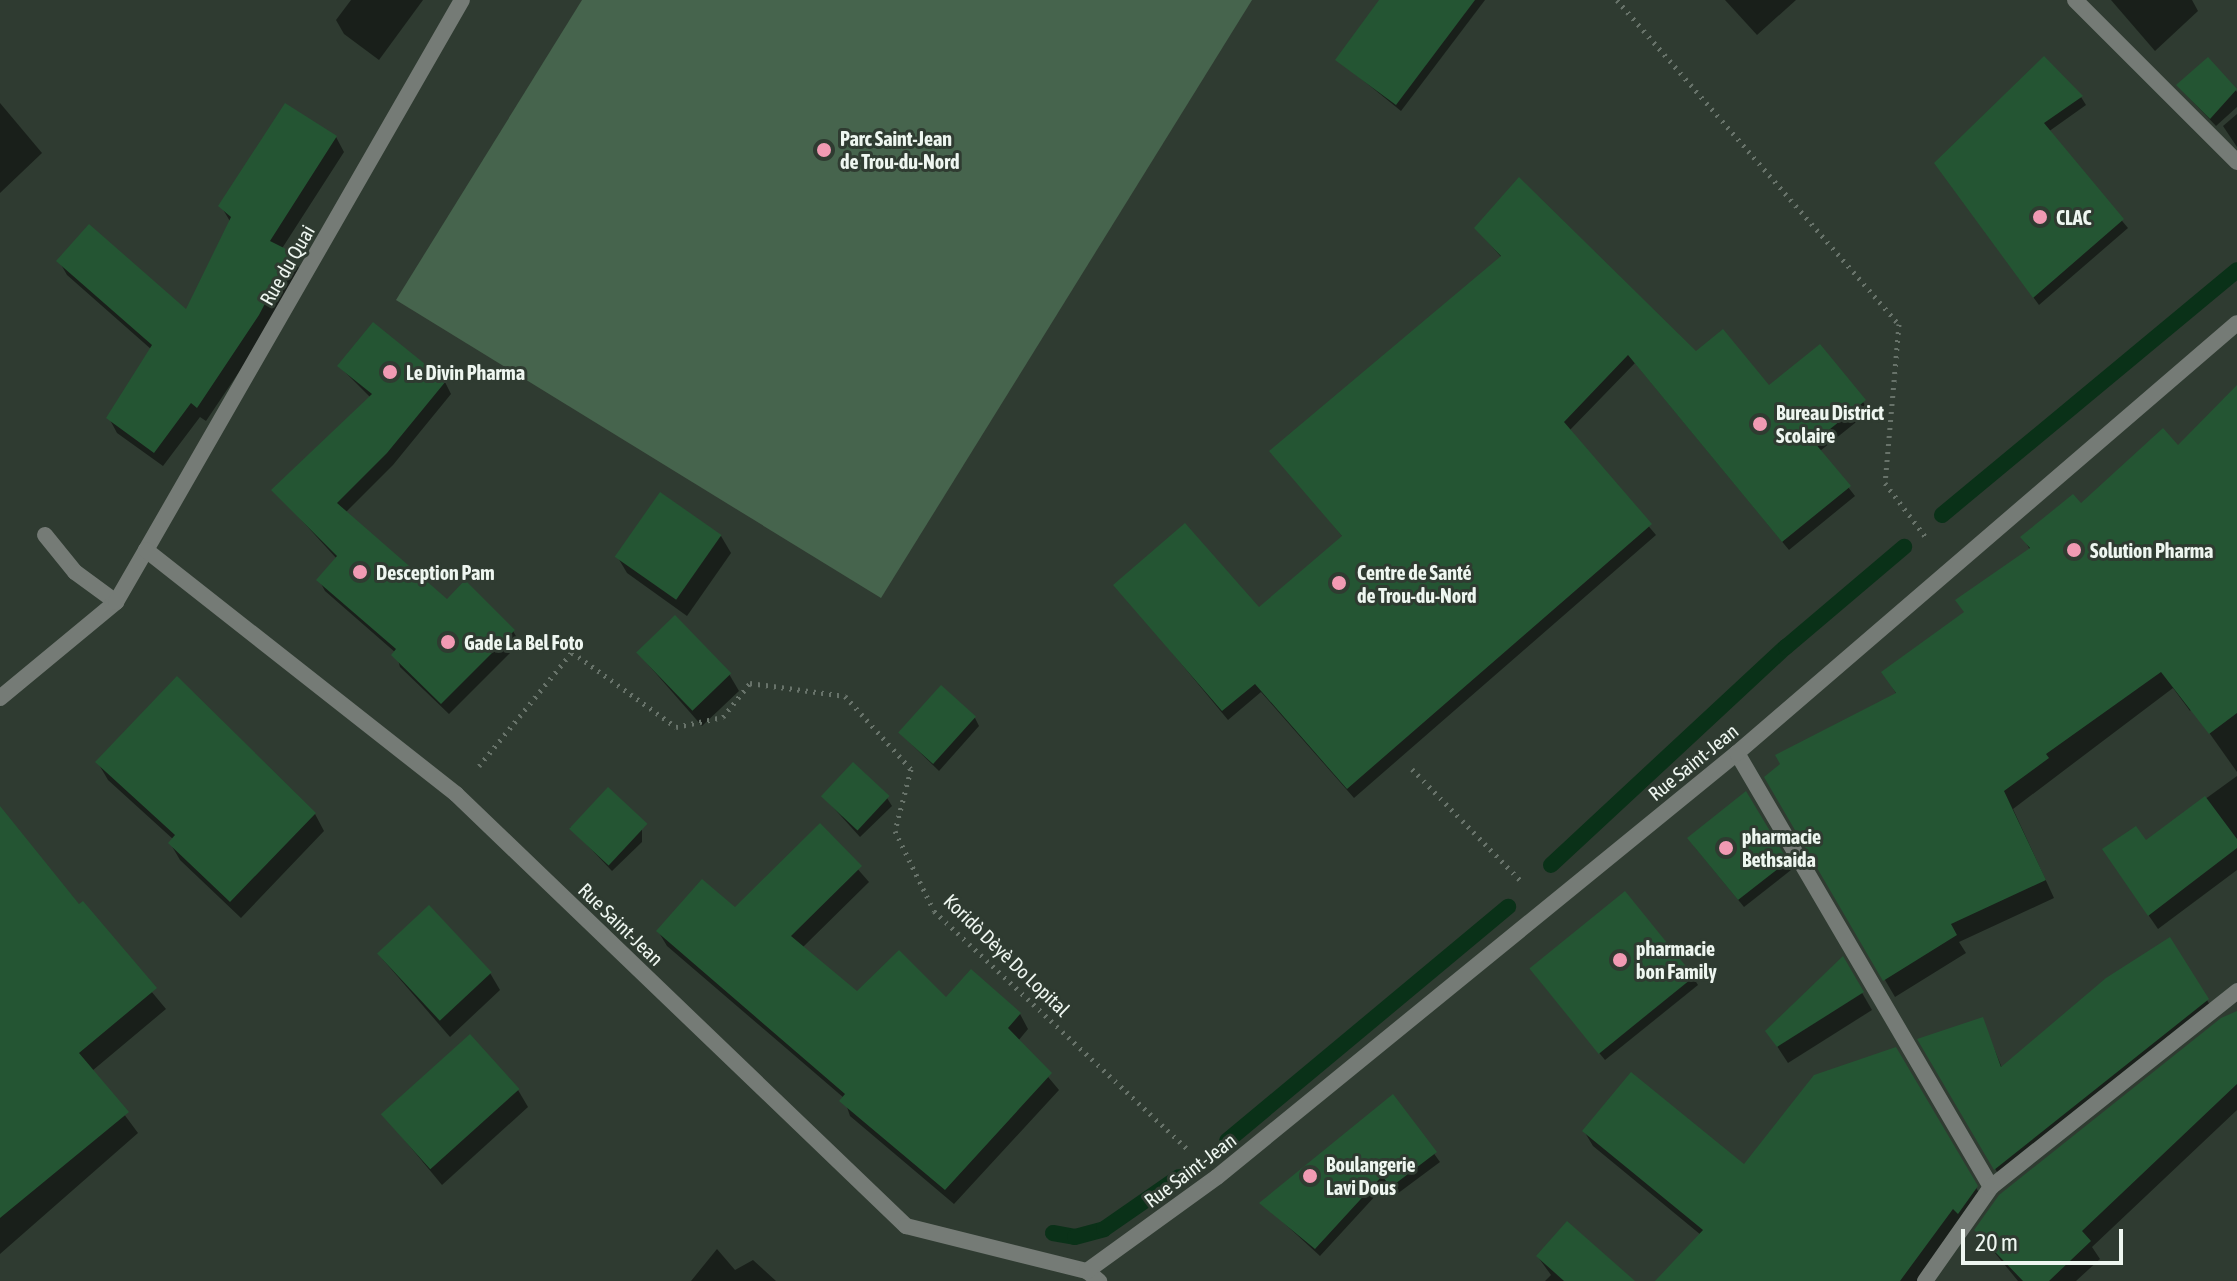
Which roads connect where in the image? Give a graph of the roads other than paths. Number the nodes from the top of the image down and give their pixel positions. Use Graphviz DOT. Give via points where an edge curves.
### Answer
graph roads {
  1 [pos="462,0"];
  2 [pos="2075,0"];
  3 [pos="2237,162"];
  4 [pos="2237,323"];
  5 [pos="45,535"];
  6 [pos="146,550"];
  7 [pos="116,602"];
  8 [pos="0,698"];
  9 [pos="1737,753"];
  10 [pos="2237,991"];
  11 [pos="1991,1187"];
  12 [pos="1093,1276"];
  13 [pos="1925,1281"];
  1 -- 6 [label="street, Rue du Quai"];
  2 -- 3 [label="street"];
  4 -- 9 [label="street, Rue Saint-Jean"];
  5 -- 7 [label="street" via="75,572"];
  6 -- 7 [label="street, Rue du Quai"];
  6 -- 12 [label="street, Rue Saint-Jean" via="456,794 906,1226"];
  7 -- 8 [label="street"];
  9 -- 11 [label="street"];
  9 -- 12 [label="street, Rue Saint-Jean"];
  10 -- 11 [label="street"];
  11 -- 13 [label="street"];
}
